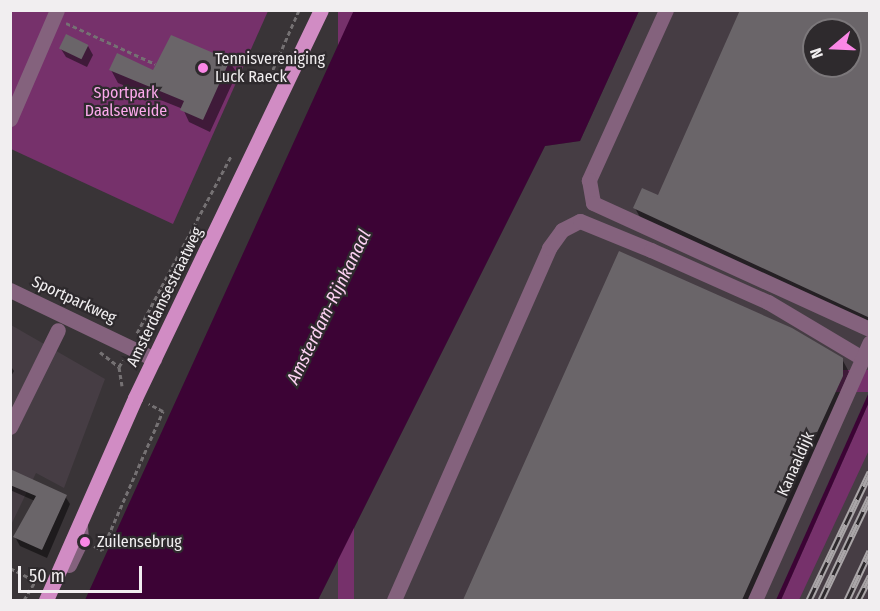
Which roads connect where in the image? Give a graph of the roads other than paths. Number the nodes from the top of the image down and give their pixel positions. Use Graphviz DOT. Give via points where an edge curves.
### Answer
graph roads {
  1 [pos="321,10"];
  2 [pos="666,10"];
  3 [pos="57,15"];
  4 [pos="10,119"];
  5 [pos="10,290"];
  6 [pos="870,329"];
  7 [pos="58,330"];
  8 [pos="870,342"];
  9 [pos="862,358"];
  10 [pos="154,359"];
  11 [pos="10,427"];
  12 [pos="51,589"];
  13 [pos="40,600"];
  14 [pos="394,600"];
  15 [pos="755,600"];
  1 -- 10 [label="main road, Amsterdamsestraatweg"];
  2 -- 6 [label="street" via="590,180 593,203"];
  3 -- 4 [label="street"];
  5 -- 10 [label="street, Sportparkweg"];
  7 -- 11 [label="street"];
  8 -- 9 [label="street, Kanaaldijk"];
  9 -- 14 [label="street" via="768,302 580,221 562,230 549,248"];
  9 -- 15 [label="street, Kanaaldijk"];
  10 -- 12 [label="main road, Amsterdamsestraatweg"];
  12 -- 13 [label="street"];
}
